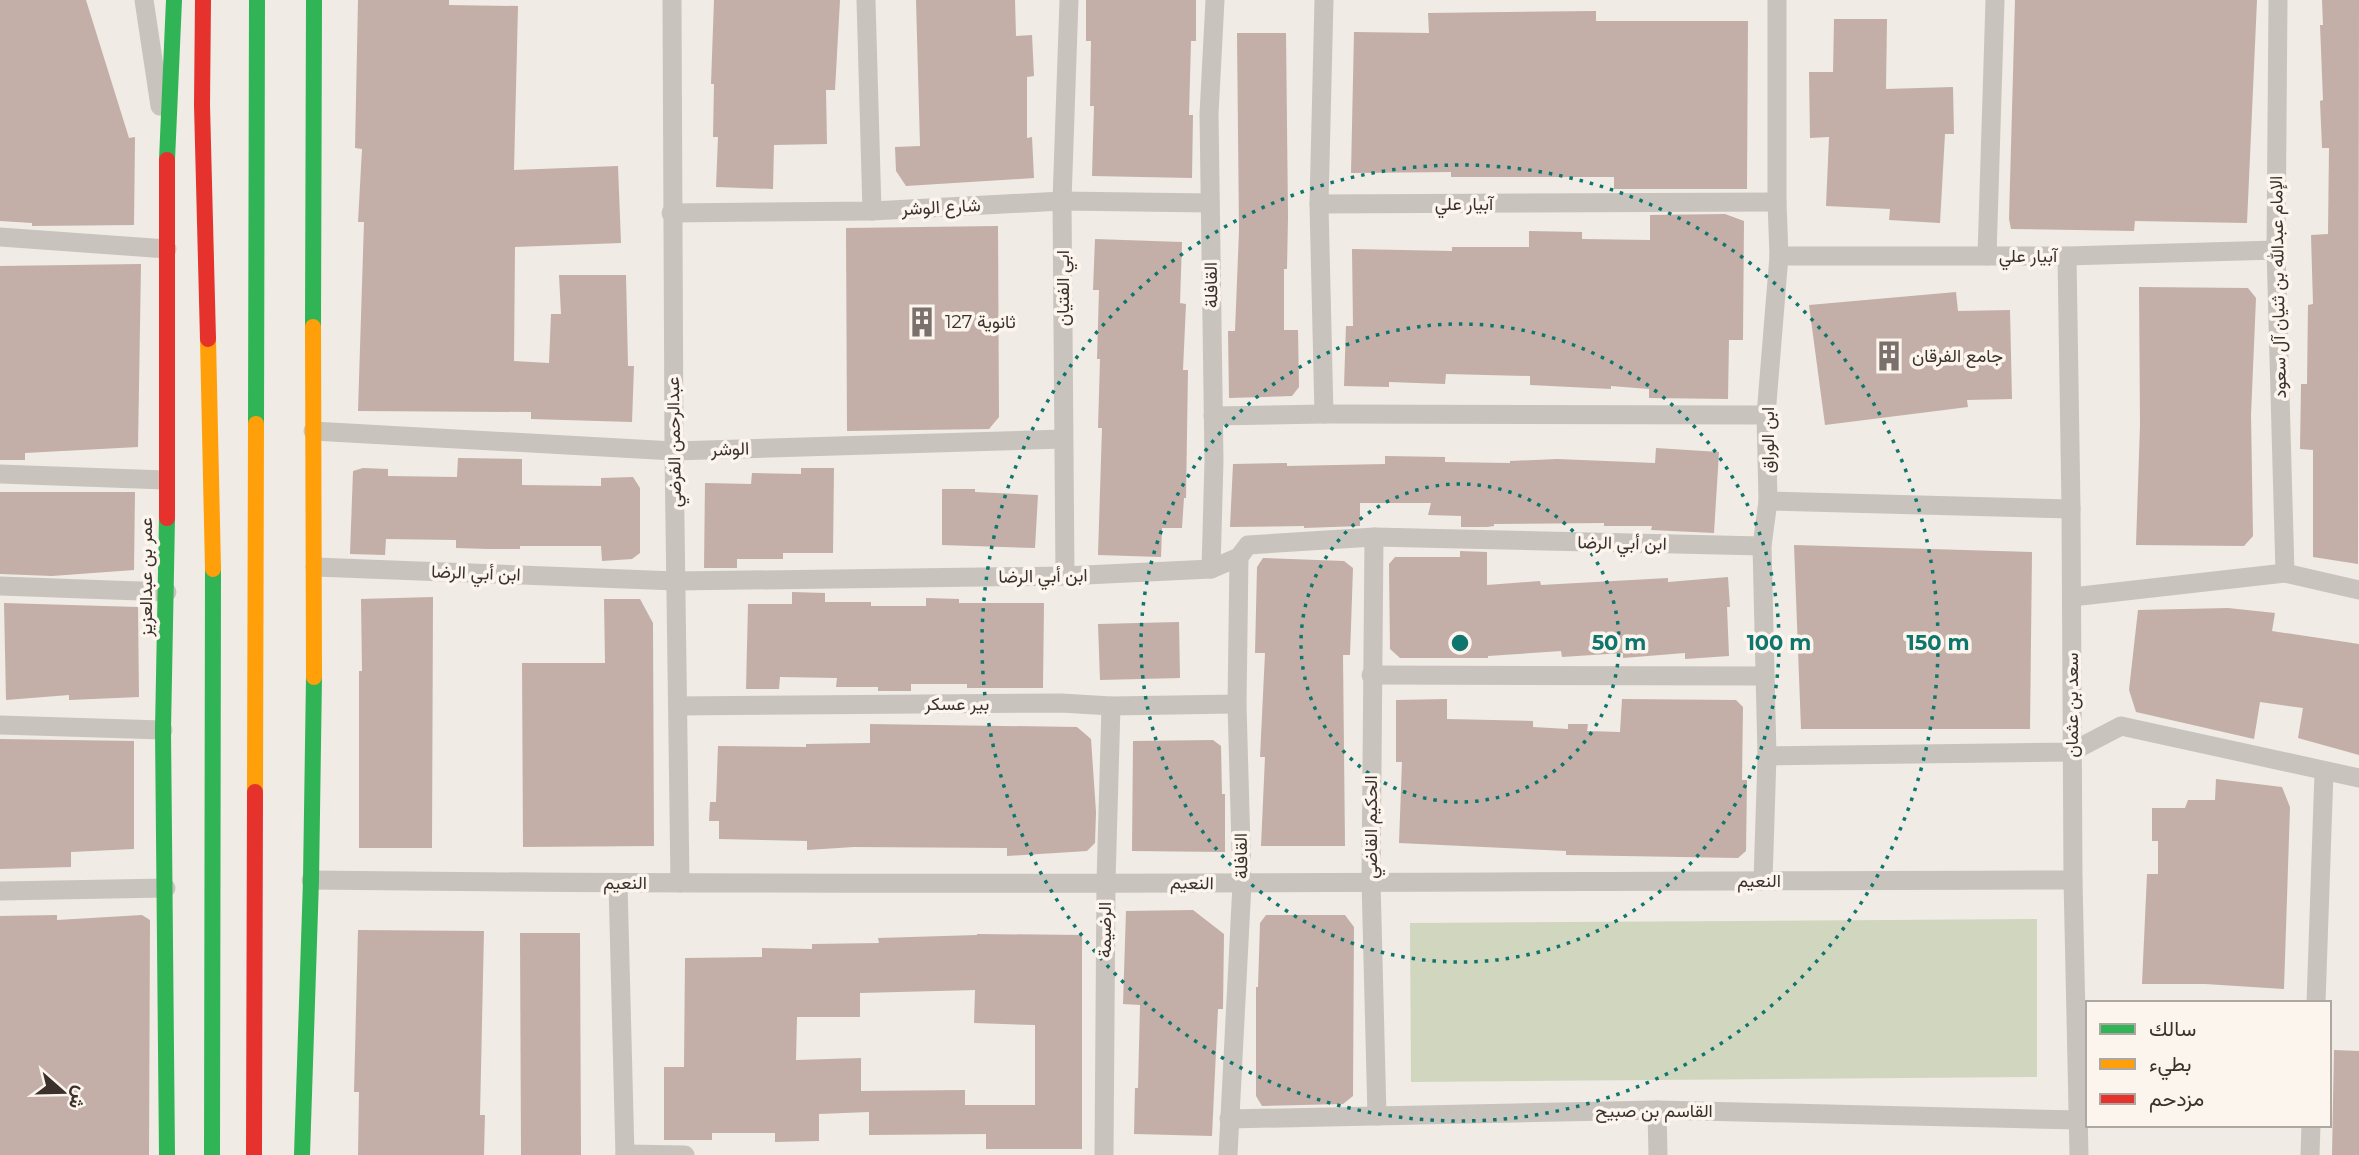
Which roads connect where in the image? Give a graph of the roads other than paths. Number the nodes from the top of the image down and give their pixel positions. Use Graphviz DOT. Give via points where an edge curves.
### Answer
graph roads {
  1 [pos="145,0"];
  2 [pos="174,0"];
  3 [pos="203,0"];
  4 [pos="257,0"];
  5 [pos="314,0"];
  6 [pos="672,0"];
  7 [pos="866,0"];
  8 [pos="1069,0"];
  9 [pos="1215,0"];
  10 [pos="1324,0"];
  11 [pos="1777,0"];
  12 [pos="1995,0"];
  13 [pos="2278,0"];
  14 [pos="167,162"];
  15 [pos="1062,201"];
  16 [pos="1777,202"];
  17 [pos="1210,203"];
  18 [pos="1319,204"];
  19 [pos="872,211"];
  20 [pos="671,213"];
  21 [pos="0,237"];
  22 [pos="167,249"];
  23 [pos="2276,250"];
  24 [pos="1779,256"];
  25 [pos="1987,256"];
  26 [pos="2067,256"];
  27 [pos="1324,414"];
  28 [pos="1766,415"];
  29 [pos="1213,416"];
  30 [pos="313,431"];
  31 [pos="1063,439"];
  32 [pos="674,451"];
  33 [pos="0,474"];
  34 [pos="166,480"];
  35 [pos="1768,501"];
  36 [pos="2071,509"];
  37 [pos="1374,537"];
  38 [pos="1762,546"];
  39 [pos="1239,557"];
  40 [pos="315,566"];
  41 [pos="1211,569"];
  42 [pos="2285,573"];
  43 [pos="1065,576"];
  44 [pos="676,581"];
  45 [pos="0,586"];
  46 [pos="2359,590"];
  47 [pos="167,592"];
  48 [pos="2072,597"];
  49 [pos="1371,675"];
  50 [pos="1765,676"];
  51 [pos="1237,704"];
  52 [pos="678,706"];
  53 [pos="1111,706"];
  54 [pos="0,725"];
  55 [pos="163,730"];
  56 [pos="2071,752"];
  57 [pos="1767,756"];
  58 [pos="2324,772"];
  59 [pos="2359,778"];
  60 [pos="311,880"];
  61 [pos="2073,880"];
  62 [pos="1371,881"];
  63 [pos="1762,881"];
  64 [pos="1106,882"];
  65 [pos="680,883"];
  66 [pos="618,884"];
  67 [pos="1242,884"];
  68 [pos="166,888"];
  69 [pos="0,891"];
  70 [pos="2316,1001"];
  71 [pos="1657,1110"];
  72 [pos="1377,1116"];
  73 [pos="1229,1119"];
  74 [pos="2078,1120"];
  75 [pos="2311,1127"];
  76 [pos="625,1154"];
  77 [pos="167,1155"];
  78 [pos="212,1155"];
  79 [pos="254,1155"];
  80 [pos="302,1155"];
  81 [pos="685,1155"];
  82 [pos="1104,1155"];
  83 [pos="1228,1155"];
  84 [pos="1658,1155"];
  85 [pos="2079,1155"];
  86 [pos="2310,1155"];
  1 -- 14 [label="street"];
  2 -- 14 [label="street, عمر بن عبدالعزيز"];
  3 -- 78 [label="street" via="213,545"];
  4 -- 79 [label="street"];
  5 -- 30 [label="street"];
  6 -- 20 [label="street, عبدالرحمن الفرضي"];
  7 -- 19 [label="street"];
  8 -- 15 [label="street, ابي الفتيان"];
  9 -- 17 [label="street, القافلة"];
  10 -- 18 [label="street"];
  11 -- 16 [label="street, ابن الوراق"];
  12 -- 25 [label="street"];
  13 -- 23 [label="street, الإمام عبدالله بن ثنيان آل سعود"];
  14 -- 22 [label="street, عمر بن عبدالعزيز"];
  15 -- 17 [label="street, شارع الوشر"];
  15 -- 19 [label="street, شارع الوشر"];
  15 -- 31 [label="street, ابي الفتيان"];
  16 -- 18 [label="street, آبيار علي"];
  16 -- 24 [label="street, ابن الوراق"];
  17 -- 29 [label="street, القافلة"];
  18 -- 27 [label="street"];
  19 -- 20 [label="street, شارع الوشر"];
  20 -- 32 [label="street, عبدالرحمن الفرضي"];
  21 -- 22 [label="street"];
  22 -- 34 [label="street, عمر بن عبدالعزيز"];
  23 -- 26 [label="street, آبيار علي"];
  23 -- 42 [label="street, الإمام عبدالله بن ثنيان آل سعود"];
  24 -- 25 [label="street, آبيار علي"];
  24 -- 28 [label="street, ابن الوراق"];
  25 -- 26 [label="street, آبيار علي"];
  26 -- 36 [label="street, سعد بن عثمان"];
  27 -- 28 [label="street"];
  27 -- 29 [label="street"];
  28 -- 35 [label="street, ابن الوراق"];
  29 -- 41 [label="street, القافلة"];
  30 -- 32 [label="street, الوشر"];
  30 -- 40 [label="street"];
  31 -- 32 [label="street, الوشر"];
  31 -- 43 [label="street, ابي الفتيان"];
  32 -- 44 [label="street, عبدالرحمن الفرضي"];
  33 -- 34 [label="street"];
  34 -- 47 [label="street, عمر بن عبدالعزيز"];
  35 -- 36 [label="street"];
  35 -- 38 [label="street, ابن الوراق"];
  36 -- 48 [label="street, سعد بن عثمان"];
  37 -- 38 [label="street, ابن أبي الرضا"];
  37 -- 39 [label="street, ابن أبي الرضا" via="1248,545"];
  37 -- 49 [label="street, الحكيم القاضي"];
  38 -- 50 [label="street, ابن الوراق"];
  39 -- 41 [label="street, ابن أبي الرضا"];
  39 -- 51 [label="street, القافلة"];
  40 -- 44 [label="street, ابن أبي الرضا"];
  40 -- 60 [label="street"];
  41 -- 43 [label="street, ابن أبي الرضا"];
  42 -- 46 [label="street"];
  42 -- 48 [label="street"];
  43 -- 44 [label="street, ابن أبي الرضا"];
  44 -- 52 [label="street, عبدالرحمن الفرضي"];
  45 -- 47 [label="street"];
  47 -- 55 [label="street, عمر بن عبدالعزيز"];
  48 -- 56 [label="street, سعد بن عثمان"];
  49 -- 50 [label="street"];
  49 -- 62 [label="street, الحكيم القاضي"];
  50 -- 57 [label="street, ابن الوراق"];
  51 -- 53 [label="street, بير عسكر"];
  51 -- 67 [label="street, القافلة"];
  52 -- 53 [label="street, بير عسكر"];
  52 -- 65 [label="street, عبدالرحمن الفرضي"];
  53 -- 64 [label="street, الرضيمة"];
  54 -- 55 [label="street"];
  55 -- 68 [label="street, عمر بن عبدالعزيز"];
  56 -- 57 [label="street"];
  56 -- 58 [label="street" via="2121,726"];
  56 -- 61 [label="street, سعد بن عثمان"];
  57 -- 63 [label="street, ابن الوراق"];
  58 -- 59 [label="street"];
  58 -- 70 [label="street"];
  60 -- 66 [label="street, النعيم"];
  60 -- 80 [label="street"];
  61 -- 63 [label="street, النعيم"];
  61 -- 74 [label="street, سعد بن عثمان"];
  62 -- 63 [label="street, النعيم"];
  62 -- 67 [label="street, النعيم"];
  62 -- 72 [label="street, الحكيم القاضي"];
  64 -- 65 [label="street, النعيم"];
  64 -- 67 [label="street, النعيم"];
  64 -- 82 [label="street, الرضيمة"];
  65 -- 66 [label="street, النعيم"];
  66 -- 76 [label="street"];
  67 -- 73 [label="street, القافلة"];
  68 -- 69 [label="street"];
  68 -- 77 [label="street, عمر بن عبدالعزيز"];
  71 -- 72 [label="street, القاسم بن صبيح"];
  71 -- 74 [label="street, القاسم بن صبيح"];
  71 -- 84 [label="street"];
  72 -- 73 [label="street, القاسم بن صبيح"];
  73 -- 83 [label="street, القافلة"];
  74 -- 85 [label="street, سعد بن عثمان"];
  75 -- 86 [label="street"];
  76 -- 81 [label="street"];
}
